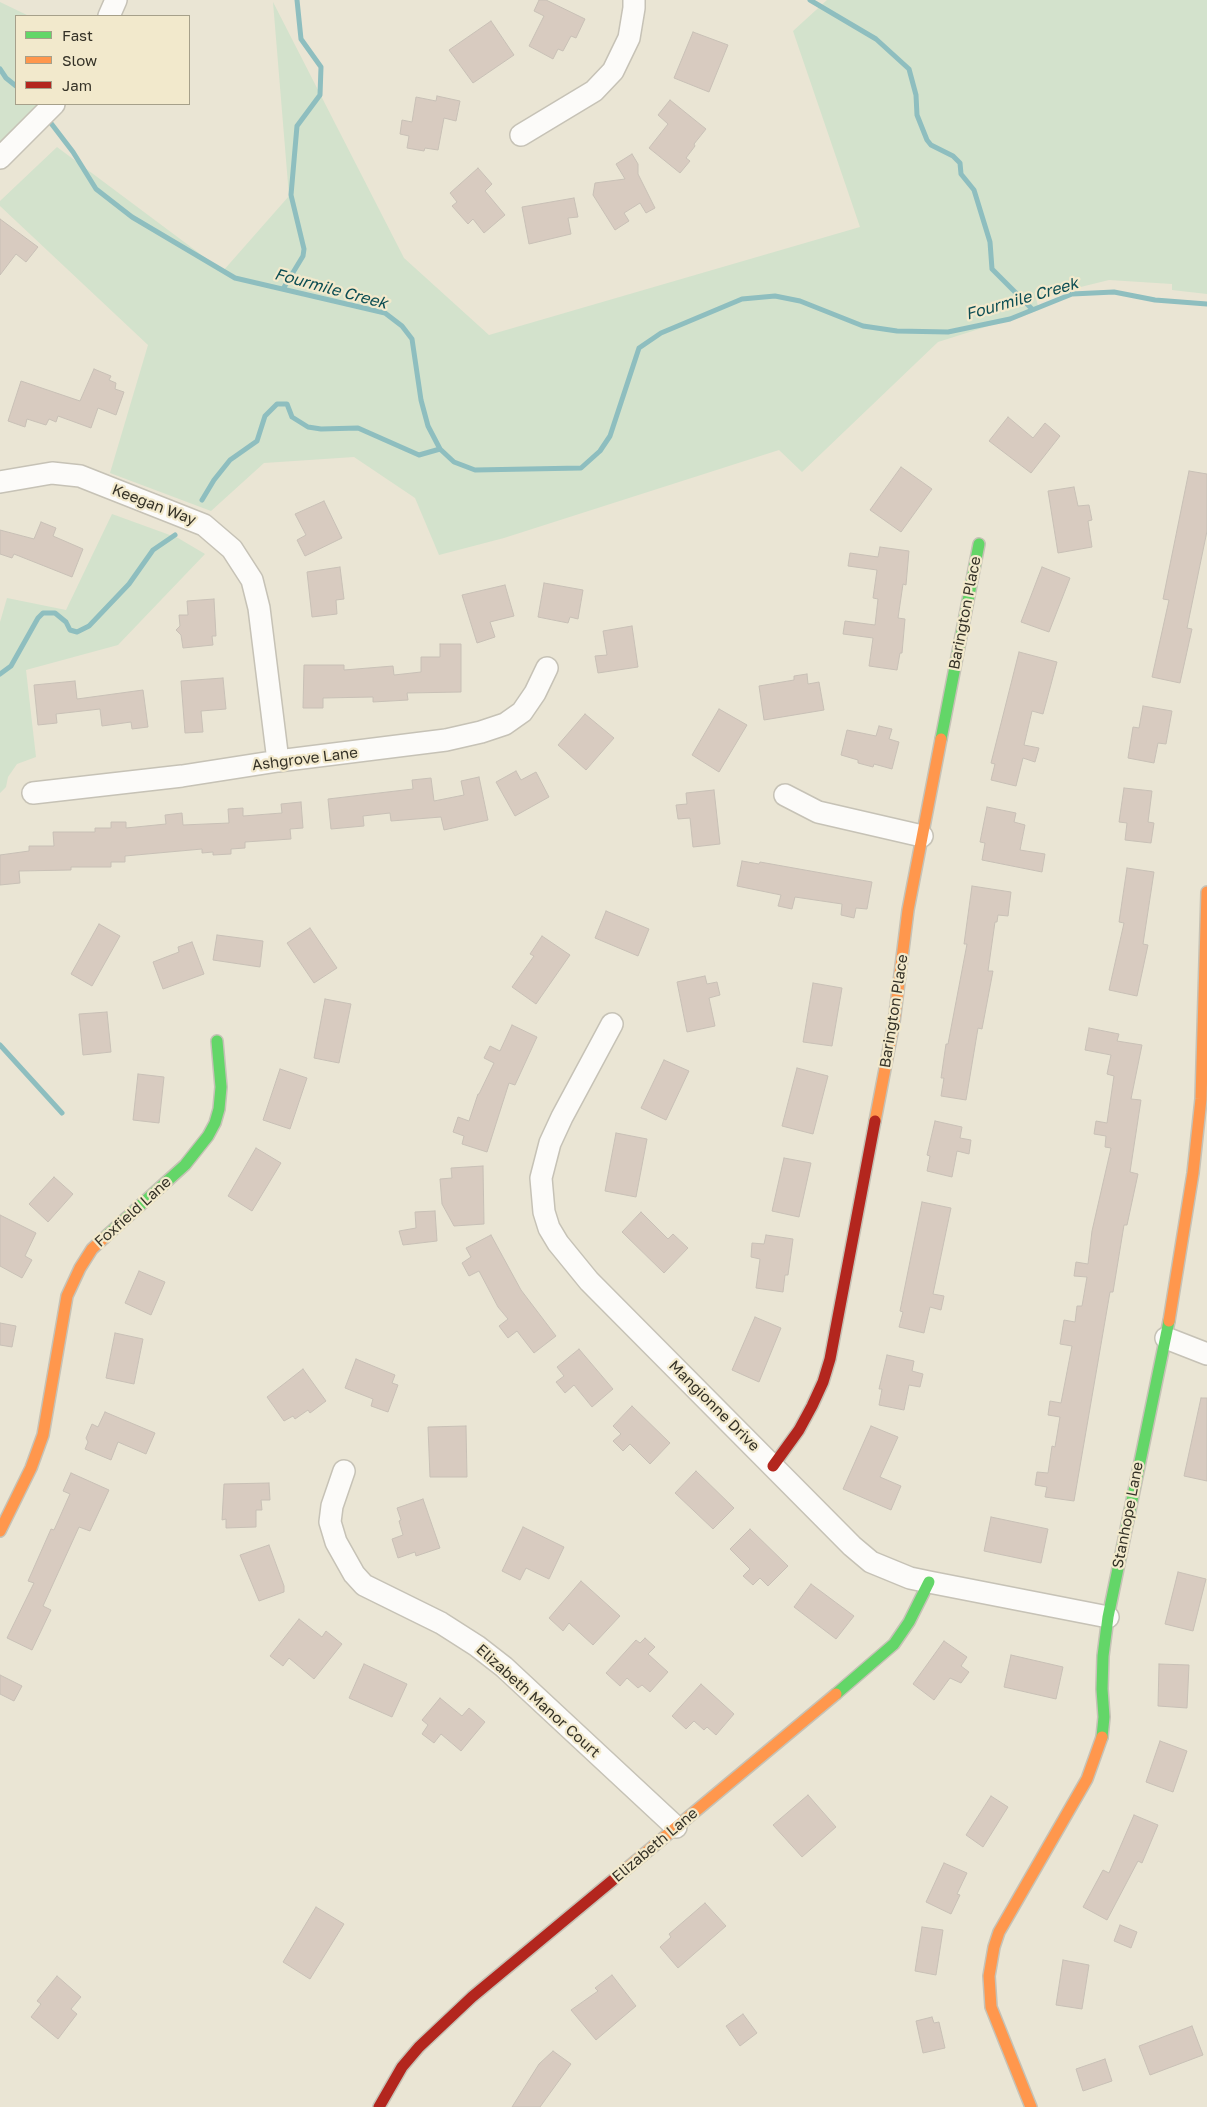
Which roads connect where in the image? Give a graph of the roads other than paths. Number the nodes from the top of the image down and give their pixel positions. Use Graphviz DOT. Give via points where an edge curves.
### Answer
graph roads {
  1 [pos="116,0"];
  2 [pos="634,0"];
  3 [pos="109,15"];
  4 [pos="53,105"];
  5 [pos="521,136"];
  6 [pos="0,158"];
  7 [pos="0,482"];
  8 [pos="979,544"];
  9 [pos="546,668"];
  10 [pos="278,761"];
  11 [pos="33,794"];
  12 [pos="785,795"];
  13 [pos="922,836"];
  14 [pos="1207,892"];
  15 [pos="612,1024"];
  16 [pos="217,1041"];
  17 [pos="1166,1338"];
  18 [pos="1207,1354"];
  19 [pos="773,1466"];
  20 [pos="344,1471"];
  21 [pos="0,1531"];
  22 [pos="929,1582"];
  23 [pos="1108,1617"];
  24 [pos="676,1826"];
  25 [pos="379,2107"];
  26 [pos="1031,2107"];
  1 -- 3 [label="street"];
  2 -- 5 [label="street" via="628,38 613,71 594,90"];
  4 -- 6 [label="street"];
  7 -- 10 [label="street, Keegan Way" via="52,473 80,476 204,524 232,549 252,580 259,608"];
  8 -- 13 [label="street, Barington Place"];
  9 -- 10 [label="street, Ashgrove Lane" via="522,712 497,727 446,740"];
  10 -- 11 [label="street, Ashgrove Lane"];
  12 -- 13 [label="street" via="818,812"];
  13 -- 19 [label="street, Barington Place" via="908,910 894,1022 830,1359 812,1406"];
  14 -- 17 [label="street, Stanhope Lane" via="1201,1099 1193,1173"];
  15 -- 19 [label="street, Mangionne Drive" via="550,1143 541,1178 549,1228 589,1281"];
  16 -- 21 [label="street, Foxfield Lane" via="221,1087 219,1110 208,1136 185,1165 92,1249 67,1296 43,1435 31,1468"];
  17 -- 18 [label="street"];
  17 -- 23 [label="street, Stanhope Lane"];
  19 -- 22 [label="street, Mangionne Drive" via="871,1562"];
  20 -- 24 [label="street, Elizabeth Manor Court" via="330,1522 336,1542 364,1585 441,1623 477,1646 504,1667"];
  22 -- 23 [label="street, Mangionne Drive"];
  22 -- 24 [label="street, Elizabeth Lane" via="894,1644"];
  23 -- 26 [label="street, Stanhope Lane" via="1102,1689 1103,1730 1098,1755 1000,1932 989,1976 994,2014"];
  24 -- 25 [label="street, Elizabeth Lane" via="472,1997 419,2047 402,2067"];
}
